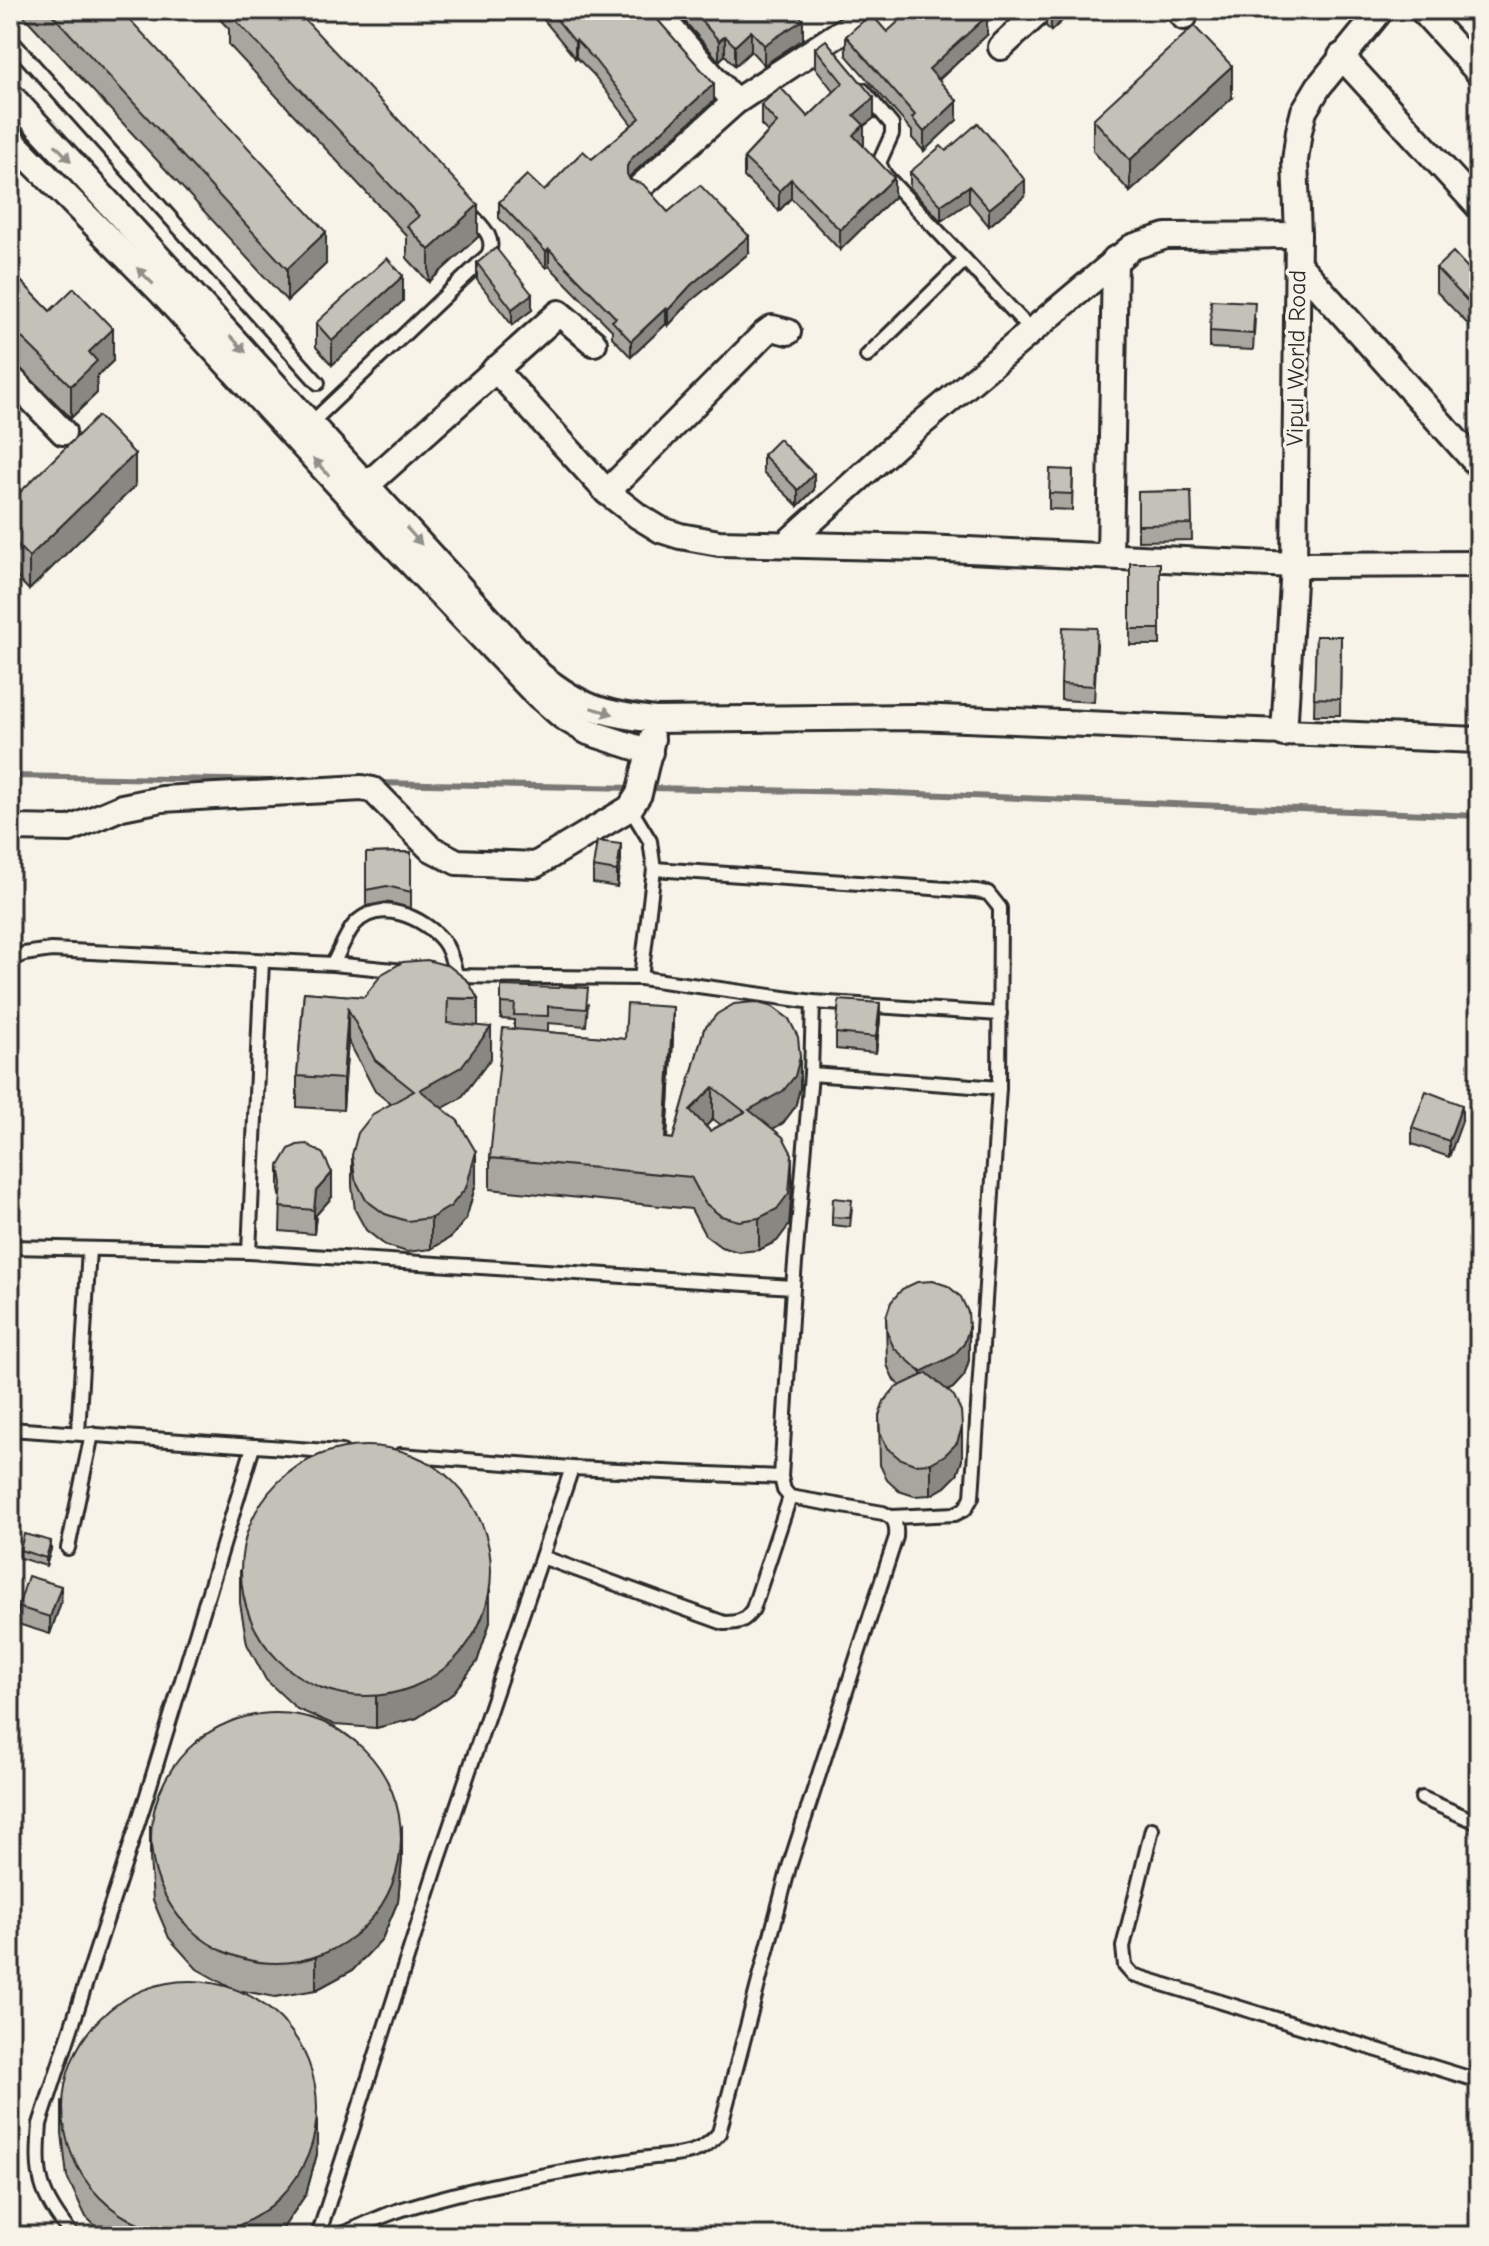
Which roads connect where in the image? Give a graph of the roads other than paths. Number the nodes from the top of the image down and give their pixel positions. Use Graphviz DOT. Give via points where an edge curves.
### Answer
graph roads {
  1 [pos="655,10"];
  2 [pos="867,10"];
  3 [pos="1041,10"];
  4 [pos="1381,10"];
  5 [pos="1422,10"];
  6 [pos="10,39"];
  7 [pos="1001,47"];
  8 [pos="1341,56"];
  9 [pos="1479,73"];
  10 [pos="851,75"];
  11 [pos="10,95"];
  12 [pos="735,102"];
  13 [pos="10,139"];
  14 [pos="641,186"];
  15 [pos="461,203"];
  16 [pos="1479,207"];
  17 [pos="1298,235"];
  18 [pos="1115,259"];
  19 [pos="965,260"];
  20 [pos="1298,264"];
  21 [pos="1031,330"];
  22 [pos="788,332"];
  23 [pos="594,343"];
  24 [pos="867,356"];
  25 [pos="495,369"];
  26 [pos="10,377"];
  27 [pos="318,383"];
  28 [pos="311,423"];
  29 [pos="63,432"];
  30 [pos="1479,466"];
  31 [pos="367,485"];
  32 [pos="607,492"];
  33 [pos="786,544"];
  34 [pos="1110,556"];
  35 [pos="1479,564"];
  36 [pos="1294,565"];
  37 [pos="655,720"];
  38 [pos="1284,734"];
  39 [pos="1479,740"];
  40 [pos="640,782"];
  41 [pos="10,828"];
  42 [pos="654,869"];
  43 [pos="10,960"];
  44 [pos="262,961"];
  45 [pos="333,964"];
  46 [pos="457,977"];
  47 [pos="641,978"];
  48 [pos="813,1002"];
  49 [pos="1000,1014"];
  50 [pos="811,1074"];
  51 [pos="999,1088"];
  52 [pos="10,1247"];
  53 [pos="89,1249"];
  54 [pos="249,1252"];
  55 [pos="793,1287"];
  56 [pos="10,1429"];
  57 [pos="78,1433"];
  58 [pos="92,1434"];
  59 [pos="253,1447"];
  60 [pos="357,1453"];
  61 [pos="387,1454"];
  62 [pos="572,1468"];
  63 [pos="781,1477"];
  64 [pos="790,1497"];
  65 [pos="892,1517"];
  66 [pos="68,1548"];
  67 [pos="542,1557"];
  68 [pos="1422,1798"];
  69 [pos="1479,1823"];
  70 [pos="1152,1829"];
  71 [pos="1479,2081"];
  72 [pos="73,2236"];
  73 [pos="318,2236"];
  74 [pos="337,2236"];
  1 -- 12 [label="street"];
  2 -- 12 [label="street" via="829,49"];
  3 -- 7 [label="street"];
  4 -- 8 [label="street, Vipul World Road"];
  5 -- 9 [label="street"];
  6 -- 27 [label="lane"];
  8 -- 16 [label="street"];
  8 -- 17 [label="street, Vipul World Road" via="1311,98 1299,131"];
  10 -- 19 [label="lane" via="892,125 879,163 885,175"];
  11 -- 28 [label="street, one-way"];
  12 -- 14 [label="street"];
  40 -- 13 [label="street, one-way" via="588,732 534,692 162,293"];
  15 -- 28 [label="lane" via="489,235 488,255"];
  17 -- 18 [label="street" via="1166,236"];
  17 -- 20 [label="street, Vipul World Road"];
  18 -- 21 [label="street"];
  18 -- 34 [label="street"];
  19 -- 21 [label="lane"];
  19 -- 24 [label="lane"];
  20 -- 30 [label="street"];
  20 -- 36 [label="street, Vipul World Road"];
  21 -- 33 [label="street"];
  22 -- 32 [label="street" via="772,328 764,334"];
  23 -- 25 [label="street" via="559,313"];
  25 -- 31 [label="street"];
  25 -- 32 [label="street"];
  26 -- 29 [label="street"];
  28 -- 31 [label="street"];
  31 -- 37 [label="street, one-way" via="540,675 588,707"];
  32 -- 33 [label="street" via="649,523 680,536 719,543"];
  33 -- 34 [label="street"];
  34 -- 36 [label="street"];
  35 -- 36 [label="street"];
  36 -- 38 [label="street, Vipul World Road"];
  37 -- 38 [label="street" via="916,717"];
  37 -- 40 [label="street"];
  38 -- 39 [label="street"];
  40 -- 41 [label="street" via="535,865 445,858 373,790 362,788 162,799 122,807 70,829"];
  40 -- 42 [label="lane"];
  42 -- 47 [label="lane"];
  42 -- 49 [label="lane" via="988,893 1000,908"];
  43 -- 44 [label="lane" via="51,950"];
  44 -- 45 [label="lane"];
  44 -- 54 [label="lane"];
  45 -- 46 [label="lane"];
  45 -- 46 [label="lane" via="361,919 372,912 402,913 444,942"];
  46 -- 47 [label="lane"];
  47 -- 48 [label="lane"];
  48 -- 49 [label="lane"];
  48 -- 50 [label="lane"];
  49 -- 51 [label="lane"];
  50 -- 51 [label="lane"];
  50 -- 55 [label="lane"];
  51 -- 65 [label="lane" via="972,1497 955,1514"];
  52 -- 53 [label="lane"];
  53 -- 54 [label="lane"];
  53 -- 57 [label="lane"];
  54 -- 55 [label="lane"];
  55 -- 63 [label="lane"];
  56 -- 57 [label="lane"];
  57 -- 58 [label="lane"];
  58 -- 59 [label="lane"];
  58 -- 66 [label="lane"];
  59 -- 60 [label="lane"];
  59 -- 72 [label="lane" via="40,2124 37,2167 45,2196"];
  61 -- 62 [label="lane"];
  62 -- 63 [label="lane"];
  62 -- 67 [label="lane"];
  63 -- 64 [label="lane"];
  64 -- 65 [label="lane"];
  64 -- 67 [label="lane" via="753,1609 746,1620 736,1623"];
  65 -- 74 [label="lane" via="896,1537 789,1867 719,2133 698,2151 503,2183 404,2208"];
  67 -- 73 [label="lane"];
  68 -- 69 [label="lane"];
  70 -- 71 [label="lane" via="1123,1947 1125,1966 1133,1975"];
}
